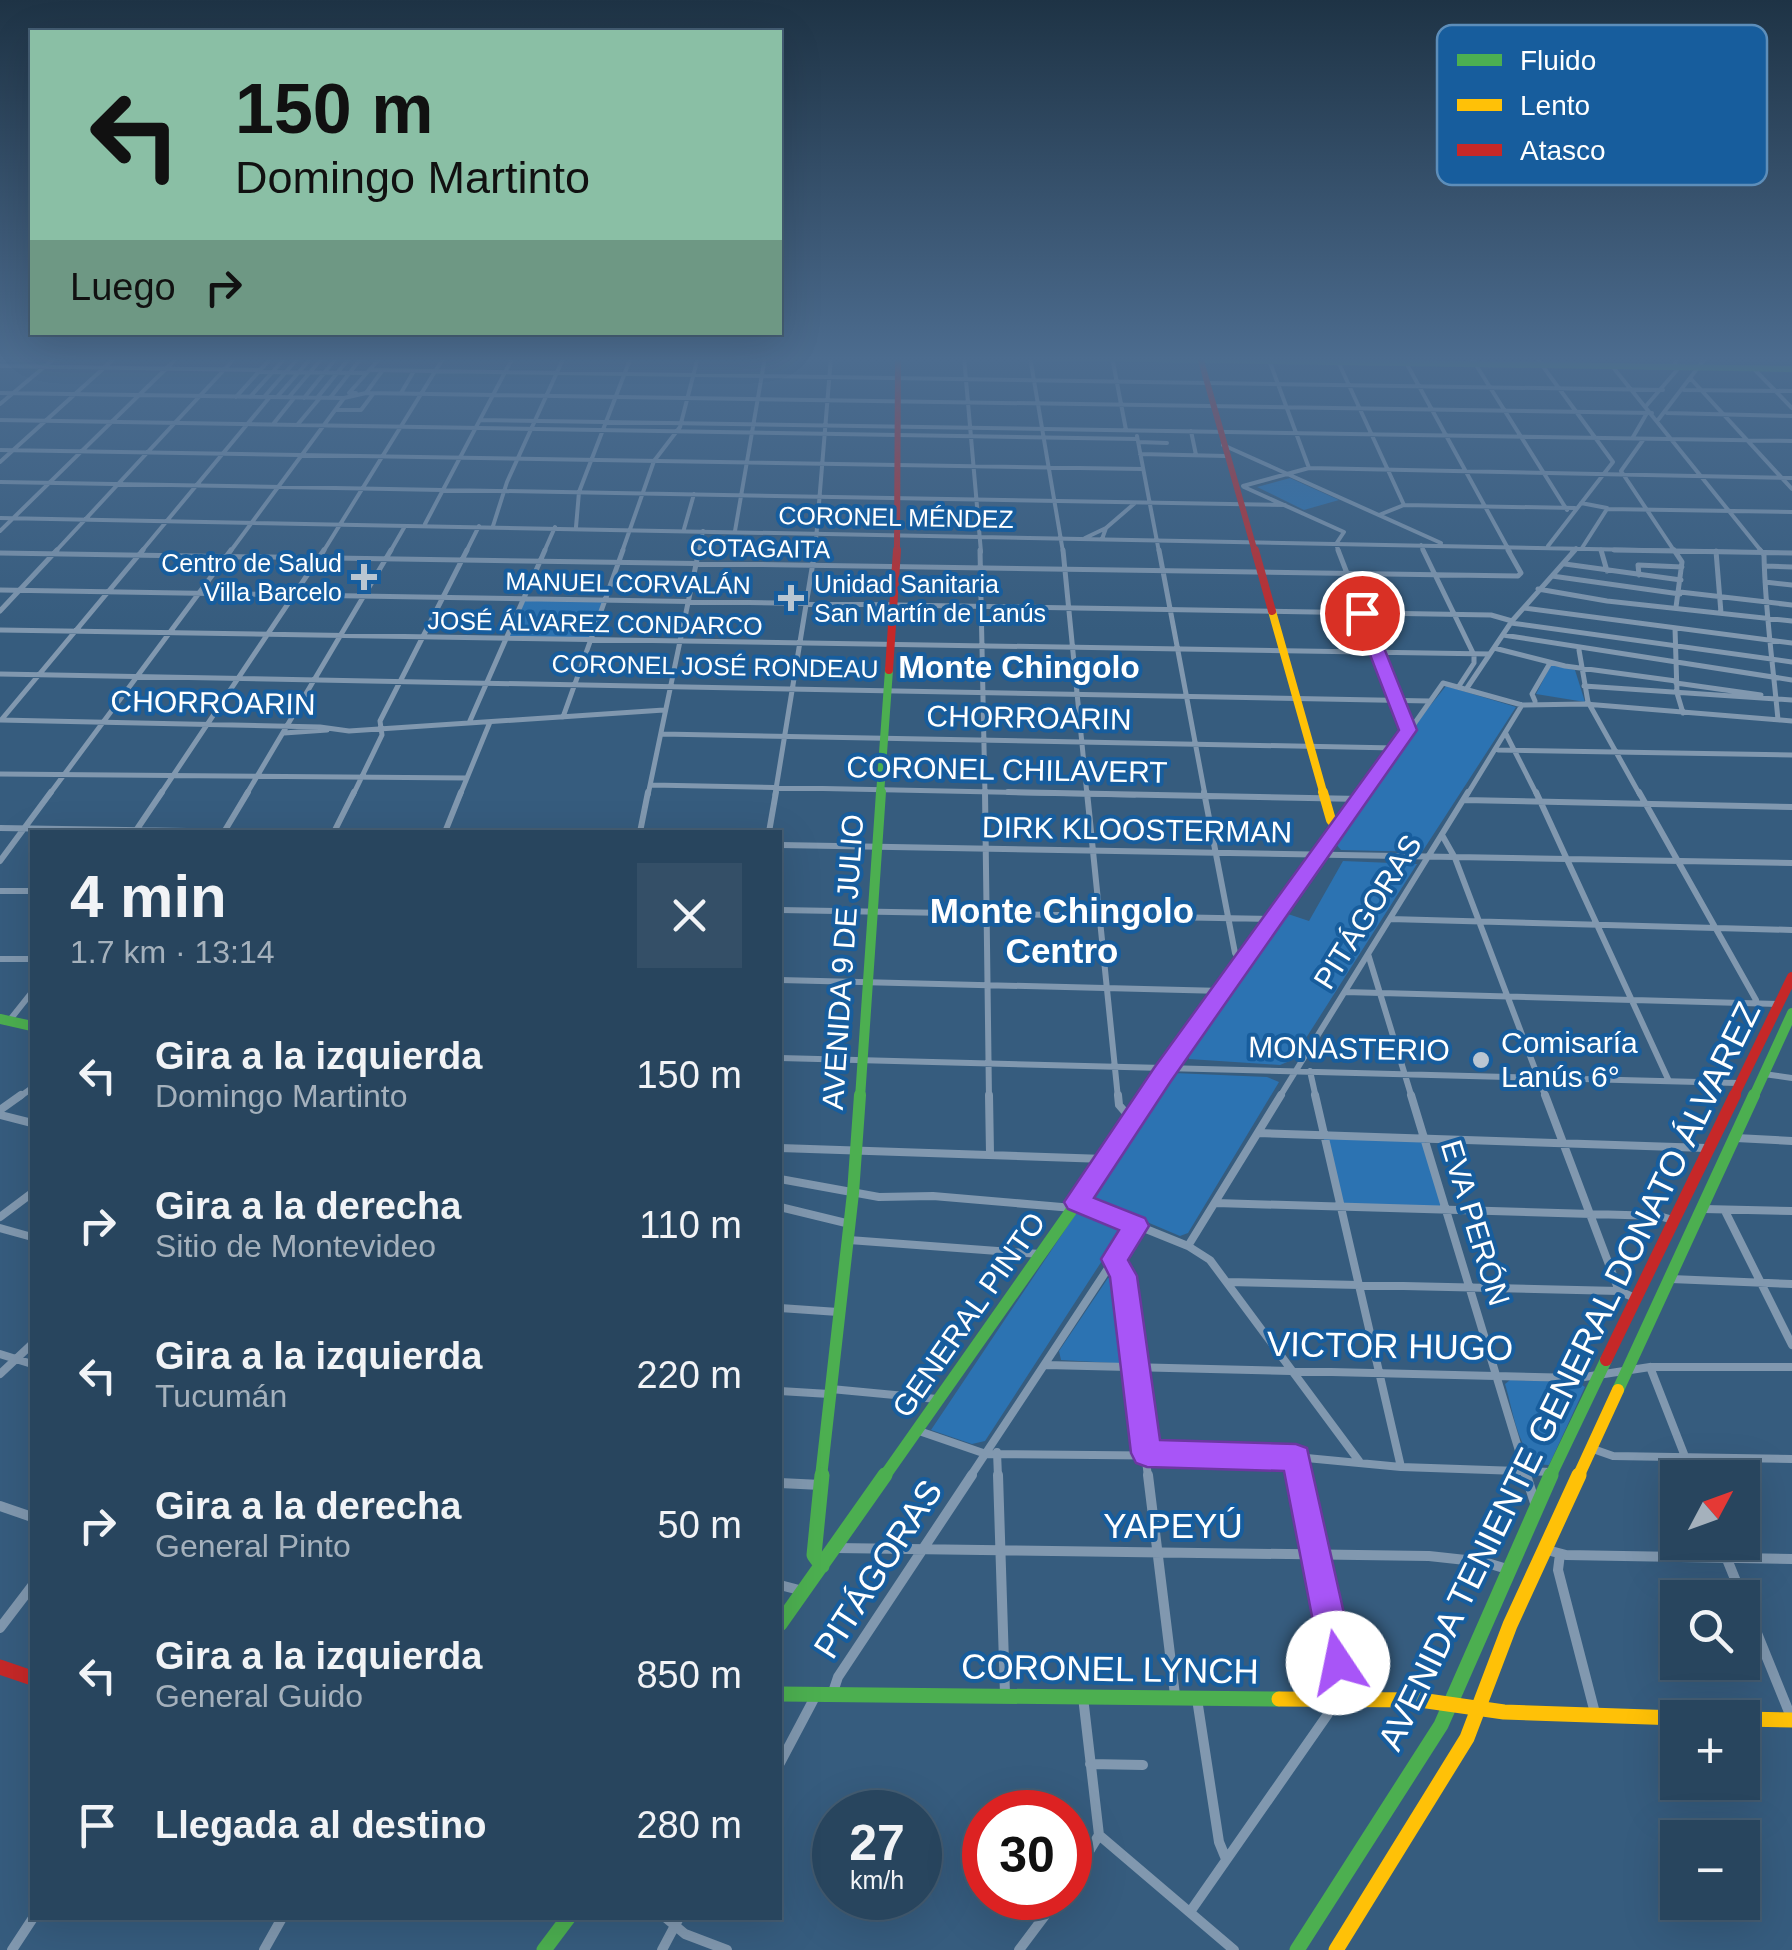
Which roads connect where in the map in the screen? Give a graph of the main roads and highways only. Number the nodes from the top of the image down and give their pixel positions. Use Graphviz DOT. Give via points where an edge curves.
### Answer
graph roads {
  1 [pos="898,448"];
  2 [pos="1224,448"];
  3 [pos="1792,977"];
  4 [pos="1792,1013"];
  5 [pos="4,1019"];
  6 [pos="30,1026"];
  7 [pos="822,1566"];
  8 [pos="782,1621"];
  9 [pos="0,1666"];
  10 [pos="30,1677"];
  11 [pos="782,1694"];
  12 [pos="1450,1704"];
  13 [pos="1478,1708"];
  14 [pos="1660,1718"];
  15 [pos="1760,1719"];
  16 [pos="1792,1720"];
  17 [pos="566,1920"];
  18 [pos="544,1950"];
  19 [pos="1297,1950"];
  20 [pos="1336,1950"];
  1 -- 7 [label="main road, AVENIDA 9 DE JULIO" via="898,535 853,1193 814,1556"];
  2 -- 7 [label="main road, GENERAL PINTO" via="1324,798 1339,829"];
  3 -- 12 [label="main road, AVENIDA TENIENTE GENERAL DONATO ÁLVAREZ" via="1536,1506"];
  4 -- 13 [label="main road, AVENIDA TENIENTE GENERAL DONATO ÁLVAREZ" via="1510,1625"];
  5 -- 6 [label="main road"];
  7 -- 8 [label="main road, GENERAL PINTO"];
  9 -- 10 [label="main road"];
  11 -- 12 [label="main road, CORONEL LYNCH"];
  12 -- 13 [label="main road, CORONEL LYNCH"];
  12 -- 19 [label="main road, AVENIDA TENIENTE GENERAL DONATO ÁLVAREZ"];
  13 -- 14 [label="main road, CORONEL LYNCH"];
  13 -- 20 [label="main road, AVENIDA TENIENTE GENERAL DONATO ÁLVAREZ" via="1467,1738"];
  15 -- 16 [label="main road"];
  17 -- 18 [label="main road"];
}
